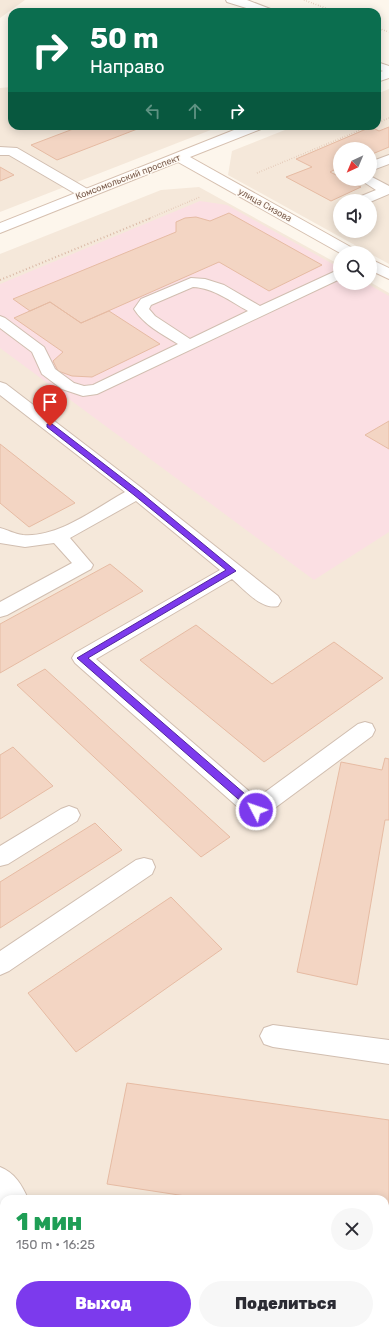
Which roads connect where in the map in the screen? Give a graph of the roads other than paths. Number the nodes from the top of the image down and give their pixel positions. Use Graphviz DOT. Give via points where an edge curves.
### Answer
graph roads {
  1 [pos="231,0"];
  2 [pos="259,8"];
  3 [pos="246,130"];
  4 [pos="0,151"];
  5 [pos="180,157"];
  6 [pos="389,159"];
  7 [pos="377,164"];
  8 [pos="377,185"];
  9 [pos="86,194"];
  10 [pos="377,194"];
  11 [pos="0,228"];
  12 [pos="339,246"];
  13 [pos="377,268"];
  14 [pos="389,274"];
  15 [pos="333,276"];
  16 [pos="260,312"];
  17 [pos="0,321"];
  18 [pos="189,345"];
  19 [pos="0,387"];
  20 [pos="137,493"];
  21 [pos="0,534"];
  22 [pos="58,537"];
  23 [pos="232,571"];
  24 [pos="271,600"];
  25 [pos="0,610"];
  26 [pos="365,730"];
  27 [pos="69,815"];
  28 [pos="0,857"];
  29 [pos="144,868"];
  30 [pos="0,964"];
  31 [pos="273,1036"];
  32 [pos="389,1052"];
  33 [pos="0,1182"];
  34 [pos="10,1195"];
  1 -- 2 [label="lane"];
  3 -- 5 [label="main road, Комсомольский проспект"];
  4 -- 9 [label="main road" via="12,151"];
  5 -- 9 [label="main road, Комсомольский проспект"];
  5 -- 12 [label="main road, улица Сизова"];
  6 -- 7 [label="lane"];
  8 -- 10 [label="lane" via="387,190"];
  9 -- 11 [label="main road, Комсомольский проспект"];
  13 -- 14 [label="main road"];
  15 -- 16 [label="lane"];
  16 -- 18 [label="lane"];
  16 -- 18 [label="lane" via="219,288 191,282 146,302 141,309 146,314"];
  17 -- 18 [label="lane" via="39,350 48,372 68,386 83,391 97,389"];
  19 -- 20 [label="lane"];
  20 -- 22 [label="lane"];
  20 -- 23 [label="lane"];
  21 -- 22 [label="lane" via="5,538 25,541"];
  22 -- 25 [label="lane" via="84,565"];
  23 -- 24 [label="lane"];
  23 -- 26 [label="lane" via="82,658 256,810"];
  27 -- 28 [label="lane"];
  29 -- 30 [label="lane"];
  31 -- 32 [label="lane"];
  33 -- 34 [label="main road"];
}
